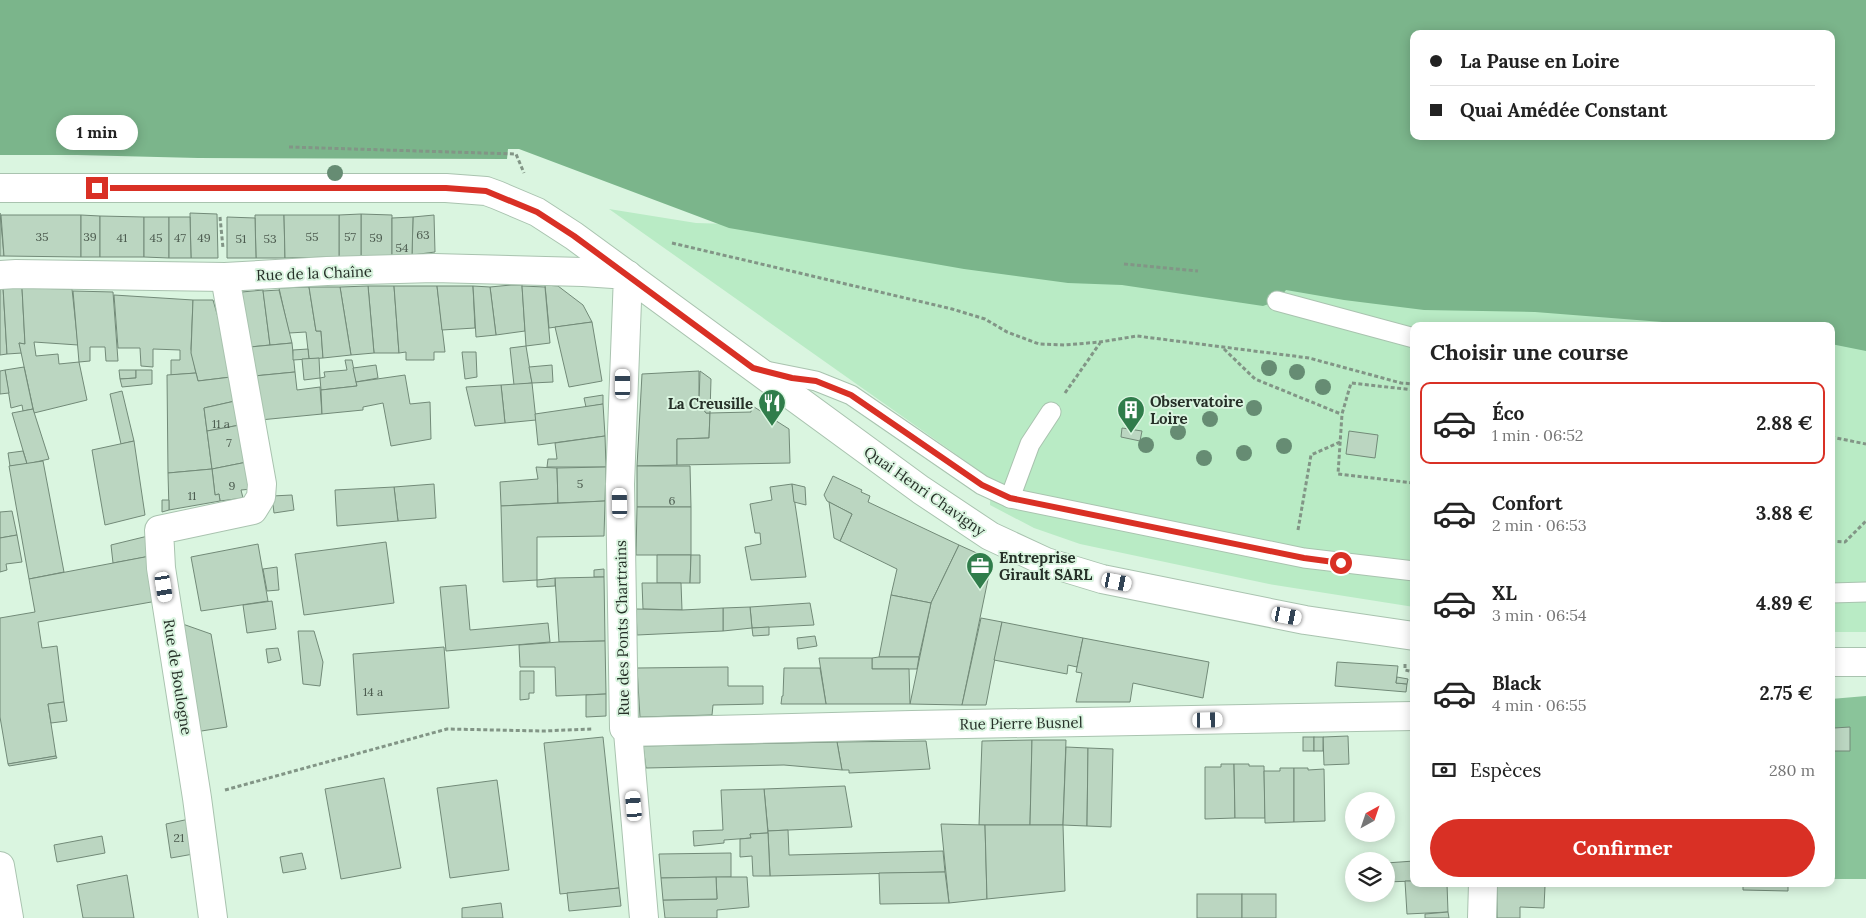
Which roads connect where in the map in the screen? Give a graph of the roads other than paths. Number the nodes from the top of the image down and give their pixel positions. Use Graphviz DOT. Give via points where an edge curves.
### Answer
graph roads {
  1 [pos="0,188"];
  2 [pos="0,275"];
  3 [pos="628,275"];
  4 [pos="225,277"];
  5 [pos="1277,301"];
  6 [pos="1410,337"];
  7 [pos="753,368"];
  8 [pos="1051,412"];
  9 [pos="1010,498"];
  10 [pos="1410,571"];
  11 [pos="1835,592"];
  12 [pos="1866,592"];
  13 [pos="1410,635"];
  14 [pos="1835,662"];
  15 [pos="1866,662"];
  16 [pos="1410,716"];
  17 [pos="626,730"];
  18 [pos="0,866"];
  19 [pos="1483,887"];
  20 [pos="6,917"];
  21 [pos="213,918"];
  22 [pos="644,918"];
  23 [pos="1482,918"];
  1 -- 3 [label="street, Quai Henri Chavigny" via="446,188 486,191 537,212"];
  2 -- 4 [label="street, Rue de la Chaîne"];
  3 -- 4 [label="street, Rue de la Chaîne" via="434,268"];
  3 -- 7 [label="street, Quai Henri Chavigny"];
  3 -- 17 [label="street, Rue des Ponts Chartrains" via="620,484"];
  4 -- 21 [label="street, Rue de Boulogne" via="262,484 261,497 253,510 159,530 161,568"];
  5 -- 6 [label="lane"];
  7 -- 9 [label="lane" via="816,381 851,395 982,485"];
  7 -- 13 [label="street, Quai Henri Chavigny" via="982,531 1046,562 1102,579 1296,618"];
  8 -- 9 [label="lane" via="1030,444"];
  9 -- 10 [label="lane" via="1304,558"];
  11 -- 12 [label="lane"];
  14 -- 15 [label="street"];
  16 -- 17 [label="street, Rue Pierre Busnel"];
  17 -- 22 [label="street, Rue des Ponts Chartrains"];
  18 -- 20 [label="street"];
  19 -- 23 [label="street"];
}
